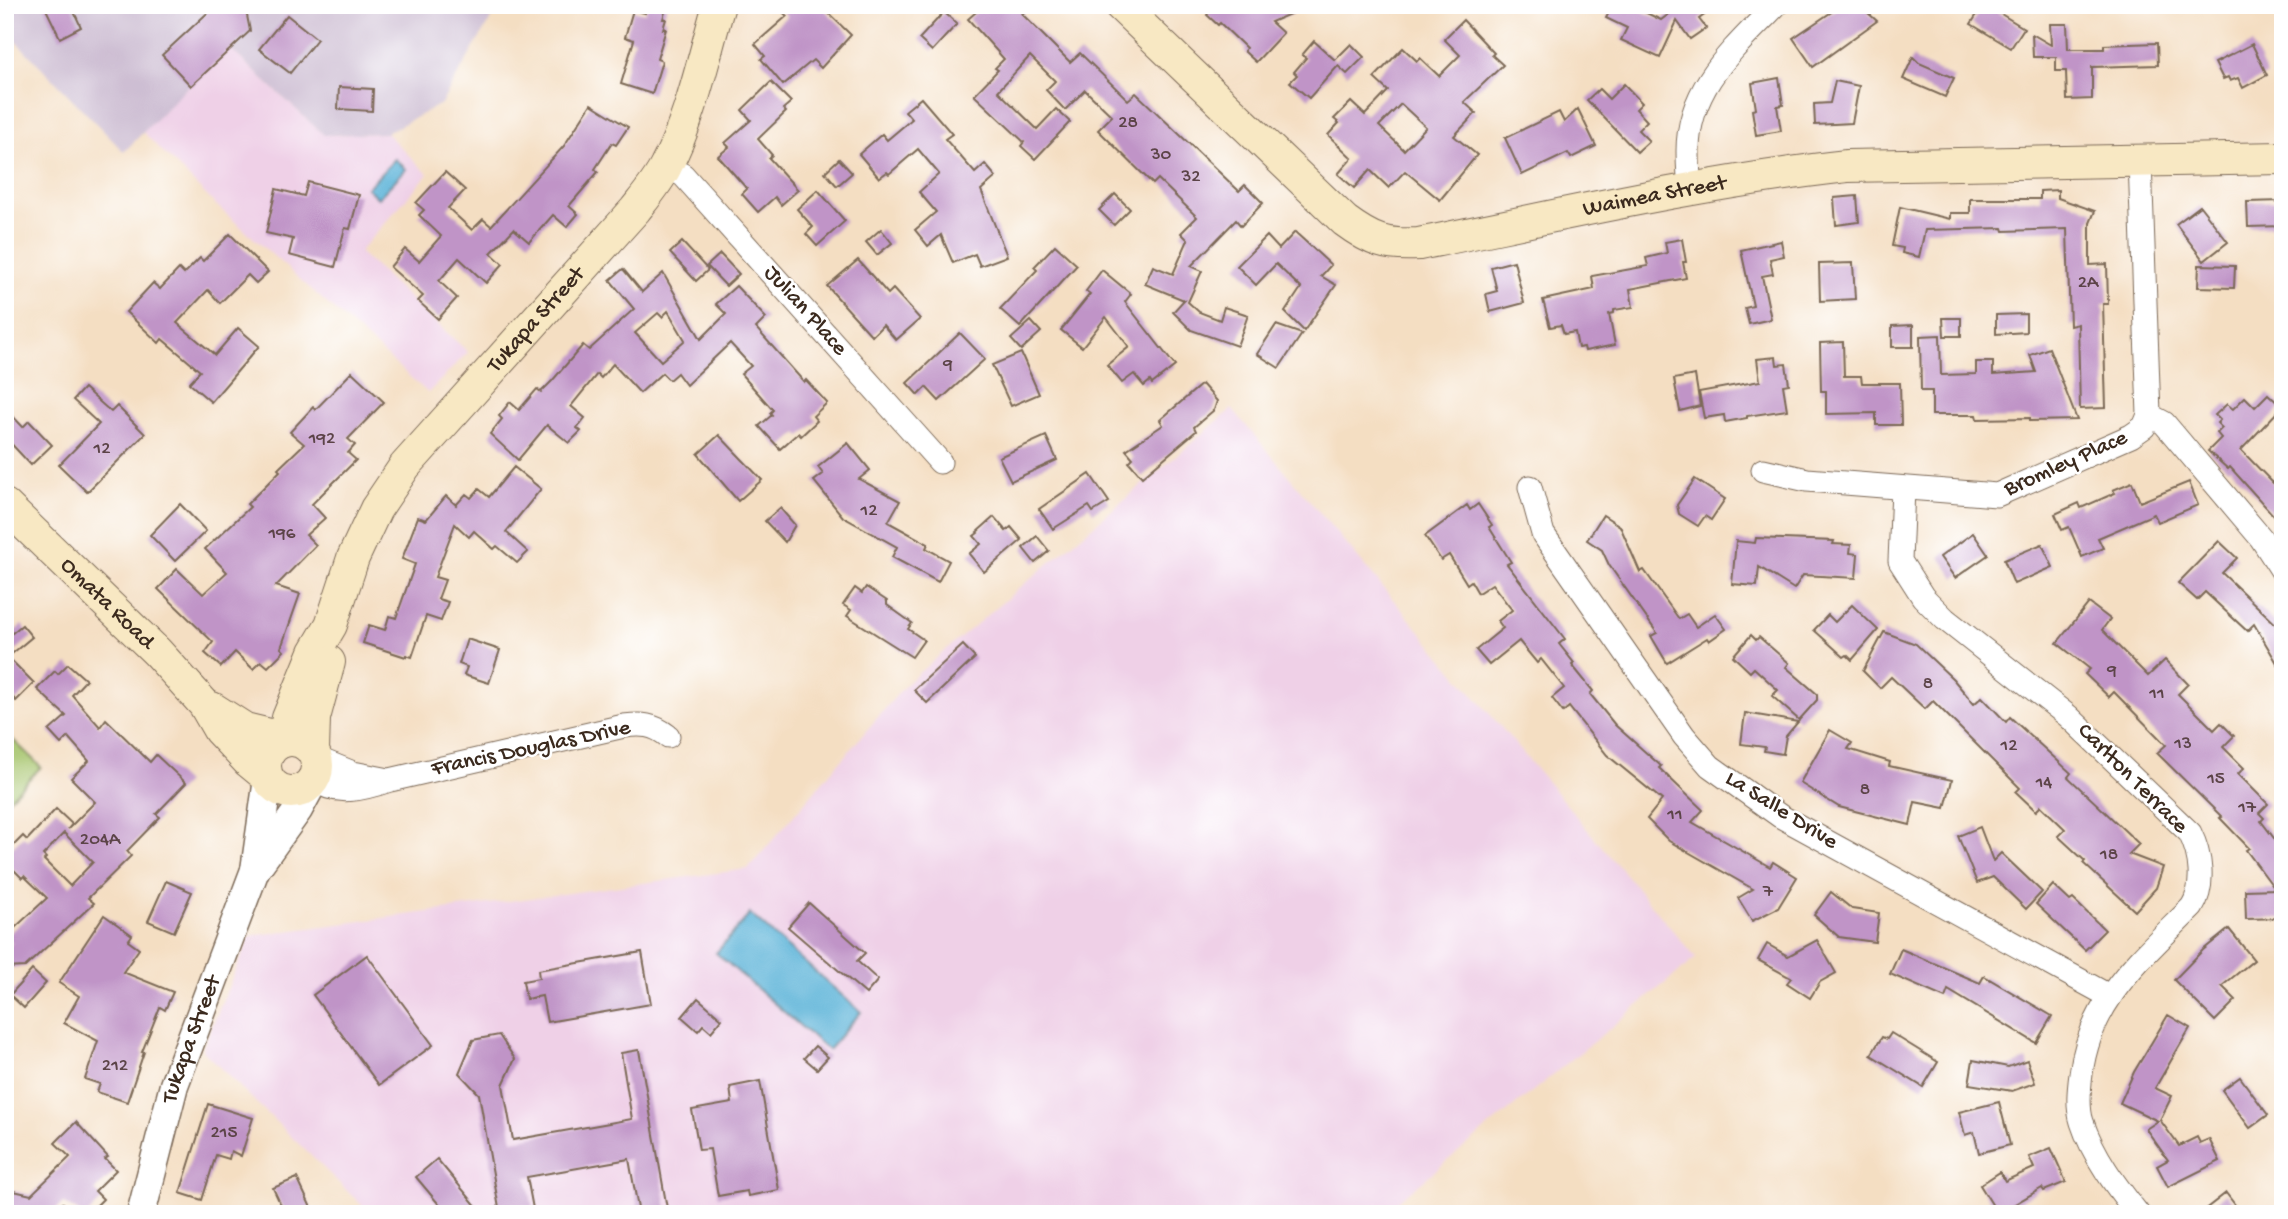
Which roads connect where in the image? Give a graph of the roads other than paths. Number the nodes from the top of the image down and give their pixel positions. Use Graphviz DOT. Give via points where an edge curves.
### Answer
graph roads {
  1 [pos="719,5"];
  2 [pos="1121,5"];
  3 [pos="1776,5"];
  4 [pos="2283,158"];
  5 [pos="2140,162"];
  6 [pos="666,167"];
  7 [pos="1691,189"];
  8 [pos="2149,415"];
  9 [pos="940,462"];
  10 [pos="1763,470"];
  11 [pos="1530,487"];
  12 [pos="1903,489"];
  13 [pos="5,505"];
  14 [pos="2283,572"];
  15 [pos="331,625"];
  16 [pos="204,704"];
  17 [pos="668,736"];
  18 [pos="283,741"];
  19 [pos="314,769"];
  20 [pos="267,778"];
  21 [pos="255,870"];
  22 [pos="2109,996"];
  23 [pos="141,1214"];
  24 [pos="2138,1214"];
  1 -- 6 [label="main road, Tukapa Street" via="683,128"];
  2 -- 7 [label="main road, Waimea Street" via="1335,212 1381,243 1419,244"];
  3 -- 7 [label="street" via="1710,77 1698,98 1688,145"];
  4 -- 5 [label="main road, Waimea Street"];
  5 -- 7 [label="main road, Waimea Street" via="1847,166"];
  5 -- 8 [label="street, Bromley Place"];
  6 -- 9 [label="street, Julian Place" via="683,175"];
  6 -- 15 [label="main road, Tukapa Street" via="635,210 405,466 371,521"];
  8 -- 12 [label="street, Bromley Place" via="2144,427 2132,436 1997,495"];
  8 -- 14 [label="street" via="2164,423 2261,538"];
  10 -- 12 [label="street, Bromley Place" via="1807,481"];
  11 -- 22 [label="street, La Salle Drive" via="1543,534 1684,736 1710,765 1780,816"];
  12 -- 22 [label="street, Carlton Terrace" via="1900,561 1923,597 2068,716 2190,833 2198,849 2199,896 2192,908"];
  13 -- 16 [label="main road, Omata Road" via="157,652"];
  15 -- 18 [label="main road, Tukapa Street" via="315,652"];
  15 -- 19 [label="main road, Tukapa Street" via="331,656 314,718"];
  16 -- 18 [label="main road, Omata Road" via="245,729"];
  16 -- 20 [label="main road, Omata Road" via="219,730"];
  17 -- 19 [label="street, Francis Douglas Drive" via="657,727 624,726 390,780"];
  18 -- 19 [label="main road" via="299,741"];
  18 -- 20 [label="main road" via="265,759"];
  19 -- 20 [label="main road" via="298,792 281,791"];
  19 -- 21 [label="street, Tukapa Street" via="299,810"];
  20 -- 21 [label="street, Tukapa Street"];
  21 -- 23 [label="street, Tukapa Street" via="174,1085"];
  22 -- 24 [label="street, Carlton Terrace" via="2090,1030 2082,1063 2078,1091 2081,1120 2111,1178"];
}
